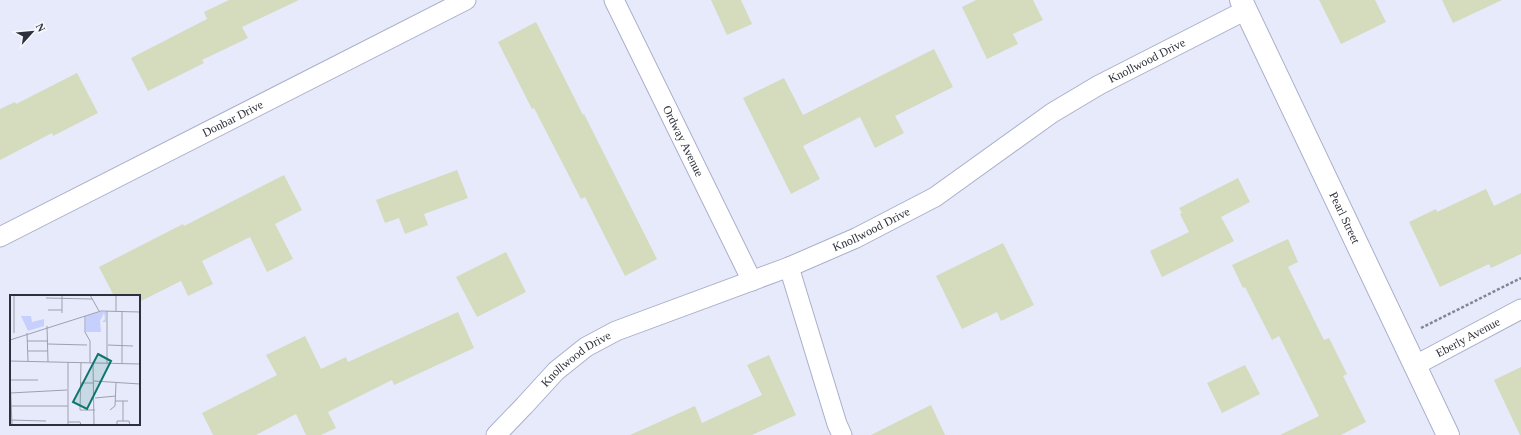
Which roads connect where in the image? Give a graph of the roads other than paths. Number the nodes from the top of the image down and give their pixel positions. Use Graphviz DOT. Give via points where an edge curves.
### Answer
graph roads {
  1 [pos="466,0"];
  2 [pos="614,0"];
  3 [pos="1244,5"];
  4 [pos="0,237"];
  5 [pos="789,267"];
  6 [pos="752,281"];
  7 [pos="1521,308"];
  8 [pos="1414,366"];
  9 [pos="496,435"];
  10 [pos="842,435"];
  11 [pos="1448,435"];
  1 -- 4 [label="street, Donbar Drive"];
  2 -- 6 [label="street, Ordway Avenue"];
  3 -- 5 [label="street, Knollwood Drive" via="1052,112 936,197 856,238"];
  3 -- 8 [label="street, Pearl Street"];
  5 -- 6 [label="street, Knollwood Drive"];
  5 -- 10 [label="street"];
  6 -- 9 [label="street, Knollwood Drive" via="616,330 586,347 556,370"];
  7 -- 8 [label="street, Eberly Avenue"];
  8 -- 11 [label="street, Pearl Street"];
}
